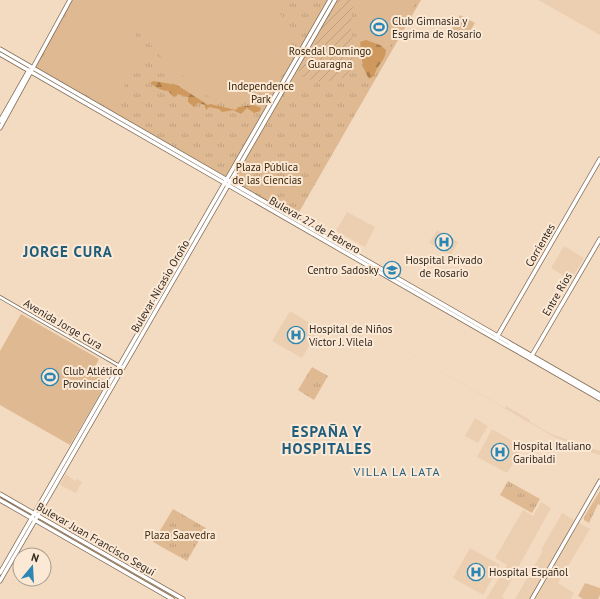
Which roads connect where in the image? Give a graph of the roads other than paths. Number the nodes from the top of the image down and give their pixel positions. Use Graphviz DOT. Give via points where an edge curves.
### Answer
graph roads {
  1 [pos="70,0"];
  2 [pos="330,0"];
  3 [pos="335,0"];
  4 [pos="0,49"];
  5 [pos="0,54"];
  6 [pos="31,70"];
  7 [pos="0,121"];
  8 [pos="0,128"];
  9 [pos="600,159"];
  10 [pos="227,182"];
  11 [pos="600,238"];
  12 [pos="0,297"];
  13 [pos="497,338"];
  14 [pos="531,357"];
  15 [pos="119,365"];
  16 [pos="123,368"];
  17 [pos="600,395"];
  18 [pos="600,399"];
  19 [pos="600,482"];
  20 [pos="0,494"];
  21 [pos="0,500"];
  22 [pos="36,515"];
  23 [pos="33,519"];
  24 [pos="0,573"];
  25 [pos="0,581"];
  26 [pos="172,599"];
  27 [pos="183,599"];
  28 [pos="532,599"];
  1 -- 6 [label="main road"];
  2 -- 10 [label="main road, Bulevar Nicasio Oroño"];
  3 -- 10 [label="main road, Bulevar Nicasio Oroño"];
  4 -- 6 [label="main road, Bulevar 27 de Febrero"];
  5 -- 6 [label="main road, Bulevar 27 de Febrero"];
  6 -- 7 [label="main road"];
  6 -- 8 [label="main road"];
  6 -- 10 [label="main road, Bulevar 27 de Febrero"];
  9 -- 13 [label="main road, Corrientes"];
  10 -- 13 [label="main road, Bulevar 27 de Febrero"];
  10 -- 15 [label="main road, Bulevar Nicasio Oroño"];
  10 -- 16 [label="main road, Bulevar Nicasio Oroño"];
  11 -- 14 [label="main road, Entre Ríos"];
  12 -- 15 [label="street, Avenida Jorge Cura"];
  13 -- 14 [label="main road, Bulevar 27 de Febrero"];
  14 -- 17 [label="main road, Bulevar 27 de Febrero"];
  14 -- 18 [label="main road, Bulevar 27 de Febrero"];
  15 -- 16 [label="street, Avenida Jorge Cura"];
  15 -- 22 [label="main road, Bulevar Nicasio Oroño"];
  16 -- 22 [label="main road, Bulevar Nicasio Oroño"];
  19 -- 28 [label="main road"];
  20 -- 22 [label="main road, Bulevar Juan Francisco Seguí"];
  21 -- 23 [label="main road, Bulevar Juan Francisco Seguí"];
  22 -- 23 [label="main road, Bulevar Nicasio Oroño"];
  22 -- 27 [label="main road, Bulevar Juan Francisco Seguí"];
  23 -- 24 [label="main road, Bulevar Nicasio Oroño"];
  23 -- 25 [label="main road, Bulevar Nicasio Oroño"];
  23 -- 26 [label="main road, Bulevar Juan Francisco Seguí"];
}
